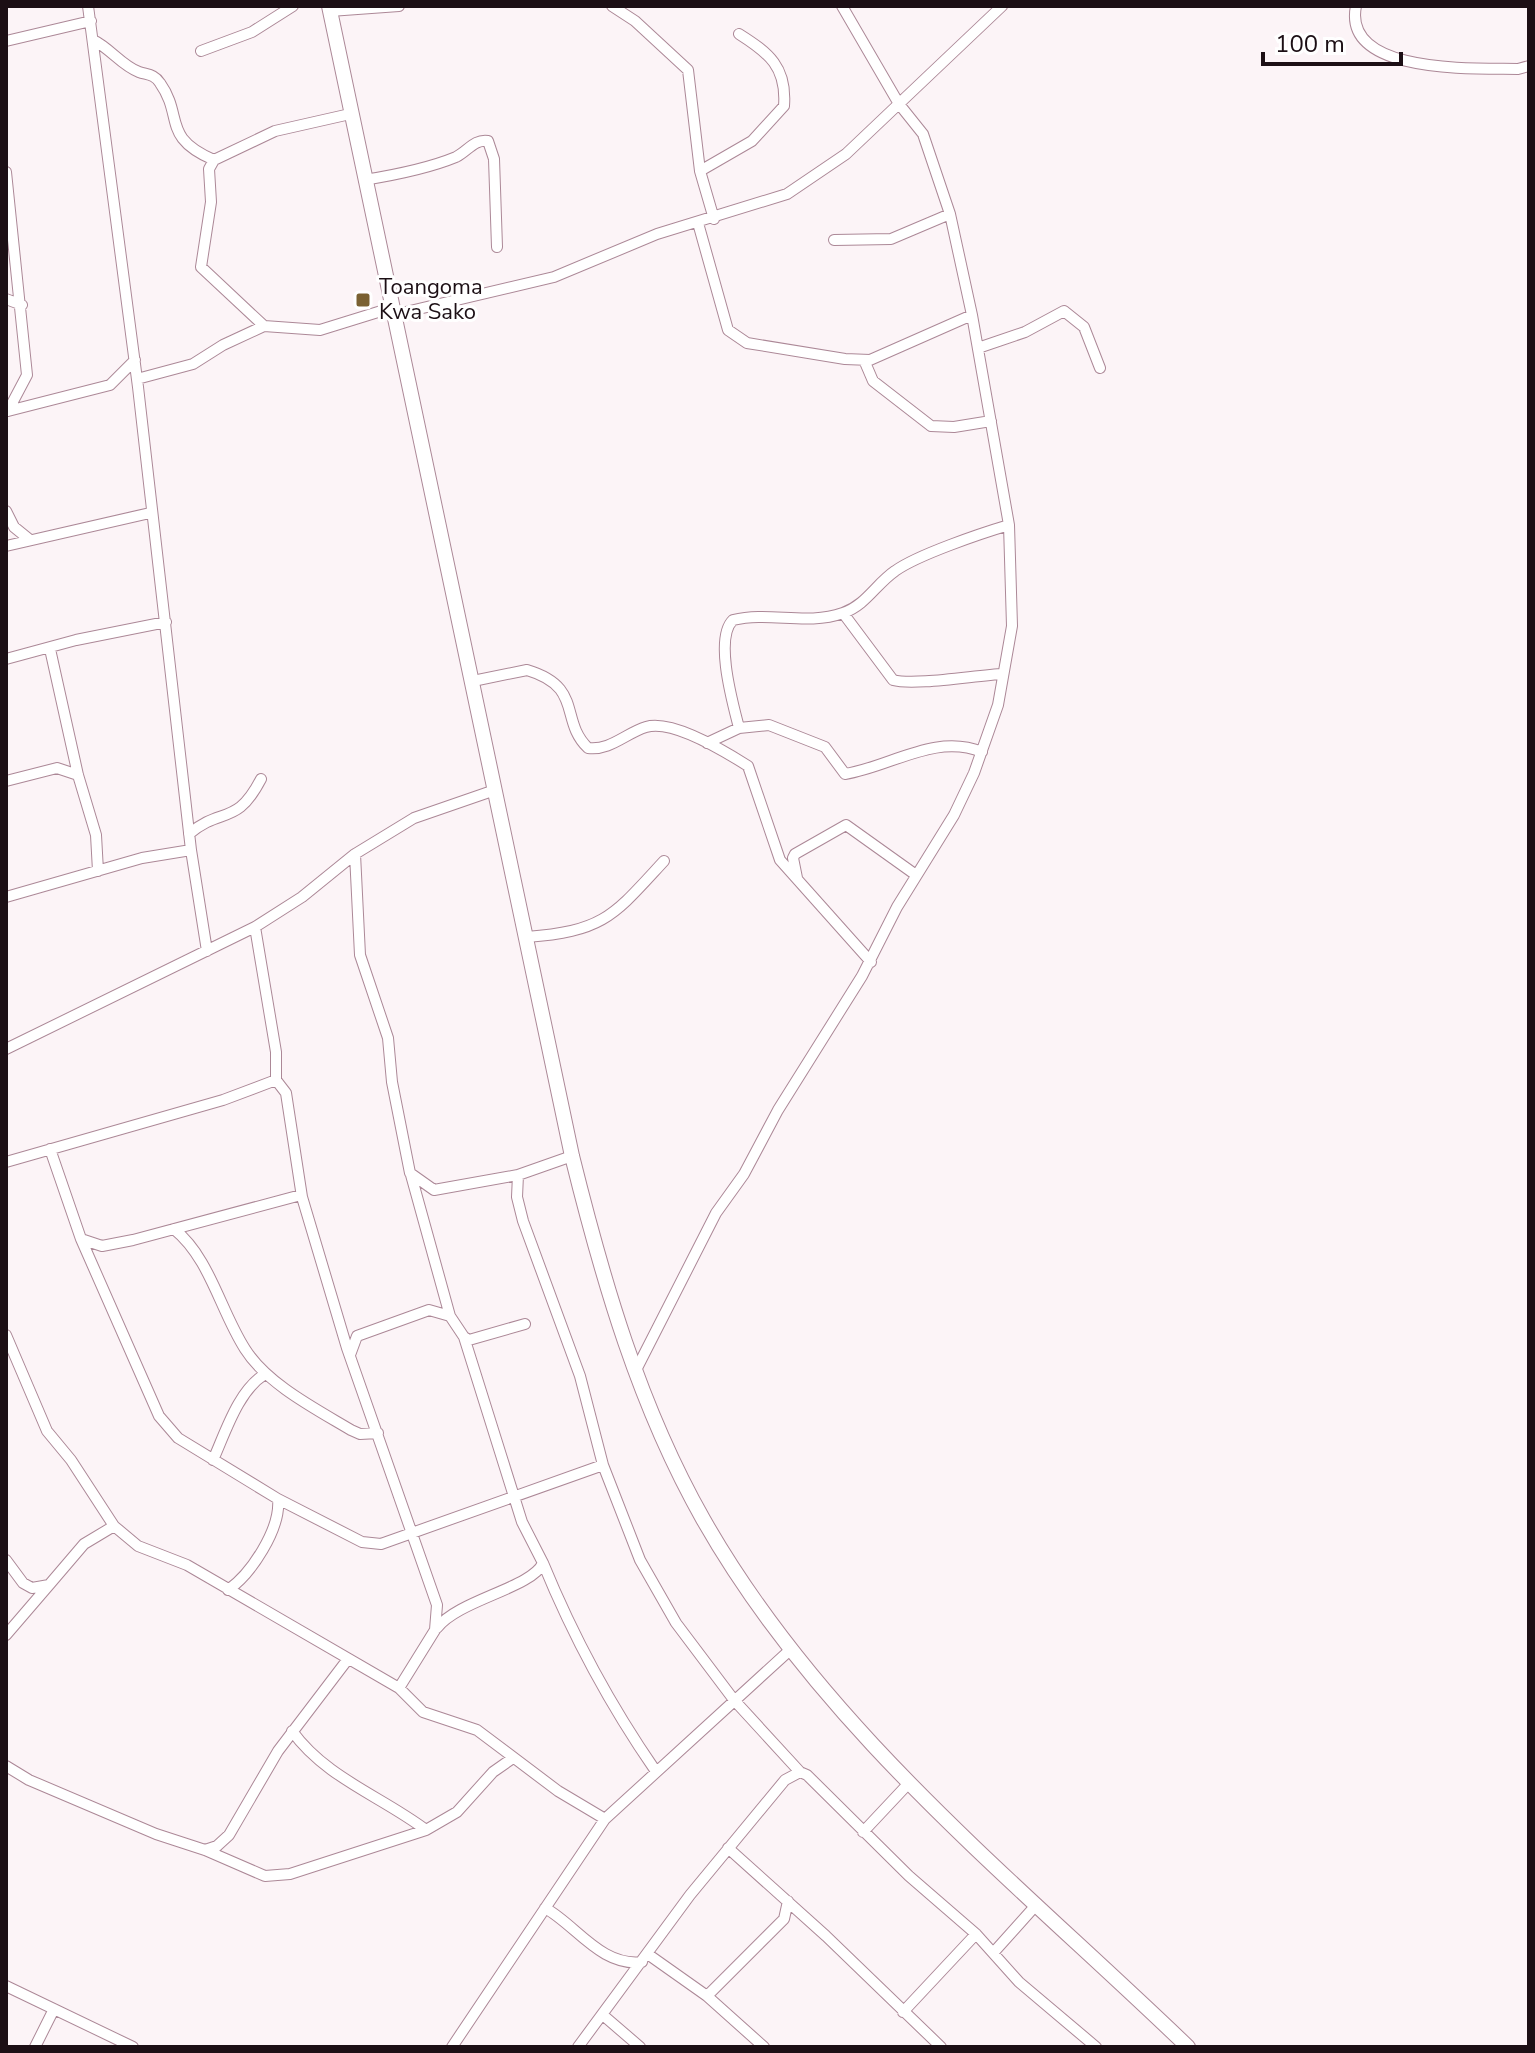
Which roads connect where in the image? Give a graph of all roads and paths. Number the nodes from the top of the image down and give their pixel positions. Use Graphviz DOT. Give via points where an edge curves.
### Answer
graph roads {
  1 [pos="88,6"];
  2 [pos="293,6"];
  3 [pos="399,6"];
  4 [pos="612,6"];
  5 [pos="842,6"];
  6 [pos="1002,6"];
  7 [pos="1356,6"];
  8 [pos="329,9"];
  9 [pos="91,21"];
  10 [pos="739,34"];
  11 [pos="93,40"];
  12 [pos="6,41"];
  13 [pos="201,51"];
  14 [pos="1529,66"];
  15 [pos="899,104"];
  16 [pos="350,114"];
  17 [pos="214,160"];
  18 [pos="700,171"];
  19 [pos="6,172"];
  20 [pos="364,180"];
  21 [pos="950,214"];
  22 [pos="714,219"];
  23 [pos="698,223"];
  24 [pos="834,240"];
  25 [pos="497,247"];
  26 [pos="18,281"];
  27 [pos="6,291"];
  28 [pos="6,299"];
  29 [pos="22,305"];
  30 [pos="392,311"];
  31 [pos="972,315"];
  32 [pos="264,326"];
  33 [pos="978,348"];
  34 [pos="135,360"];
  35 [pos="864,360"];
  36 [pos="1100,368"];
  37 [pos="137,379"];
  38 [pos="7,412"];
  39 [pos="991,421"];
  40 [pos="6,511"];
  41 [pos="150,513"];
  42 [pos="1009,525"];
  43 [pos="14,527"];
  44 [pos="6,540"];
  45 [pos="30,540"];
  46 [pos="6,546"];
  47 [pos="843,613"];
  48 [pos="166,622"];
  49 [pos="50,649"];
  50 [pos="6,659"];
  51 [pos="1003,674"];
  52 [pos="473,681"];
  53 [pos="739,728"];
  54 [pos="707,743"];
  55 [pos="982,752"];
  56 [pos="74,755"];
  57 [pos="57,768"];
  58 [pos="78,775"];
  59 [pos="261,779"];
  60 [pos="6,781"];
  61 [pos="495,790"];
  62 [pos="189,834"];
  63 [pos="191,850"];
  64 [pos="355,854"];
  65 [pos="664,861"];
  66 [pos="98,871"];
  67 [pos="916,875"];
  68 [pos="797,879"];
  69 [pos="6,897"];
  70 [pos="255,927"];
  71 [pos="527,937"];
  72 [pos="207,951"];
  73 [pos="871,962"];
  74 [pos="6,1049"];
  75 [pos="276,1080"];
  76 [pos="50,1149"];
  77 [pos="572,1156"];
  78 [pos="6,1162"];
  79 [pos="410,1173"];
  80 [pos="518,1175"];
  81 [pos="299,1182"];
  82 [pos="301,1195"];
  83 [pos="281,1200"];
  84 [pos="174,1229"];
  85 [pos="81,1239"];
  86 [pos="450,1316"];
  87 [pos="525,1324"];
  88 [pos="6,1335"];
  89 [pos="464,1337"];
  90 [pos="350,1357"];
  91 [pos="635,1372"];
  92 [pos="265,1374"];
  93 [pos="378,1433"];
  94 [pos="213,1460"];
  95 [pos="603,1465"];
  96 [pos="515,1496"];
  97 [pos="278,1499"];
  98 [pos="300,1511"];
  99 [pos="278,1521"];
  100 [pos="114,1526"];
  101 [pos="414,1534"];
  102 [pos="6,1560"];
  103 [pos="543,1563"];
  104 [pos="243,1580"];
  105 [pos="49,1585"];
  106 [pos="228,1590"];
  107 [pos="245,1600"];
  108 [pos="437,1605"];
  109 [pos="456,1610"];
  110 [pos="435,1630"];
  111 [pos="6,1635"];
  112 [pos="790,1650"];
  113 [pos="348,1659"];
  114 [pos="399,1688"];
  115 [pos="734,1700"];
  116 [pos="292,1731"];
  117 [pos="513,1758"];
  118 [pos="6,1766"];
  119 [pos="655,1770"];
  120 [pos="800,1772"];
  121 [pos="909,1783"];
  122 [pos="605,1819"];
  123 [pos="426,1830"];
  124 [pos="863,1832"];
  125 [pos="728,1848"];
  126 [pos="205,1850"];
  127 [pos="788,1901"];
  128 [pos="1037,1904"];
  129 [pos="545,1908"];
  130 [pos="802,1914"];
  131 [pos="784,1919"];
  132 [pos="976,1934"];
  133 [pos="994,1952"];
  134 [pos="646,1959"];
  135 [pos="6,1986"];
  136 [pos="707,1996"];
  137 [pos="54,2009"];
  138 [pos="903,2012"];
  139 [pos="604,2016"];
  140 [pos="35,2047"];
  141 [pos="133,2047"];
  142 [pos="452,2047"];
  143 [pos="578,2047"];
  144 [pos="640,2047"];
  145 [pos="764,2047"];
  146 [pos="941,2047"];
  147 [pos="1096,2047"];
  148 [pos="1188,2047"];
  1 -- 9 [label="street"];
  2 -- 13 [label="street" via="252,32"];
  3 -- 8 [label="street"];
  4 -- 18 [label="street" via="688,70"];
  5 -- 15 [label="street"];
  6 -- 15 [label="street"];
  7 -- 14 [label="street" via="1356,31 1364,41 1419,65"];
  8 -- 16 [label="main road"];
  9 -- 11 [label="street"];
  9 -- 12 [label="street"];
  10 -- 18 [label="street" via="764,48 776,65 784,106 752,141"];
  11 -- 17 [label="street" via="138,72 155,76 179,136"];
  11 -- 34 [label="street"];
  15 -- 21 [label="street" via="923,134"];
  15 -- 22 [label="street" via="815,177 787,194"];
  16 -- 17 [label="street" via="275,131"];
  16 -- 20 [label="main road"];
  17 -- 32 [label="street" via="201,267"];
  18 -- 22 [label="street"];
  19 -- 26 [label="street"];
  20 -- 25 [label="street" via="438,163 488,141 494,159"];
  20 -- 30 [label="main road"];
  21 -- 24 [label="street" via="891,239"];
  21 -- 31 [label="street"];
  22 -- 23 [label="street"];
  23 -- 30 [label="street" via="657,234 554,277"];
  23 -- 35 [label="street" via="732,335 747,343"];
  26 -- 27 [label="street"];
  26 -- 29 [label="street"];
  28 -- 29 [label="street"];
  29 -- 38 [label="street" via="27,375"];
  30 -- 32 [label="street" via="335,328"];
  30 -- 52 [label="main road"];
  31 -- 33 [label="street"];
  31 -- 35 [label="street"];
  32 -- 37 [label="street" via="193,364"];
  33 -- 36 [label="street" via="1064,311 1084,327"];
  33 -- 39 [label="street"];
  34 -- 37 [label="street"];
  34 -- 38 [label="street" via="110,385"];
  35 -- 39 [label="street" via="873,381 931,426"];
  37 -- 41 [label="street"];
  39 -- 42 [label="street"];
  40 -- 43 [label="street"];
  41 -- 45 [label="street"];
  41 -- 48 [label="street"];
  42 -- 47 [label="street" via="901,567"];
  42 -- 51 [label="street" via="1012,626"];
  43 -- 44 [label="street"];
  43 -- 45 [label="street"];
  45 -- 46 [label="street"];
  47 -- 51 [label="street" via="893,680"];
  47 -- 53 [label="street" via="808,620 746,617 728,625 726,661"];
  48 -- 49 [label="street"];
  48 -- 62 [label="street"];
  49 -- 50 [label="street"];
  49 -- 56 [label="street"];
  51 -- 55 [label="street"];
  52 -- 54 [label="street" via="535,673 568,697 576,731 588,748 605,747 647,726"];
  52 -- 61 [label="main road"];
  53 -- 54 [label="street"];
  53 -- 55 [label="street" via="769,725 822,746 845,774 937,748"];
  54 -- 68 [label="street" via="748,766 775,851"];
  55 -- 67 [label="street" via="941,840"];
  56 -- 57 [label="street"];
  56 -- 58 [label="street"];
  57 -- 58 [label="street"];
  57 -- 60 [label="street"];
  58 -- 66 [label="street" via="96,835"];
  59 -- 62 [label="street" via="242,809 205,822"];
  61 -- 64 [label="street" via="414,818"];
  61 -- 71 [label="main road"];
  62 -- 63 [label="street"];
  63 -- 66 [label="street"];
  63 -- 72 [label="street"];
  64 -- 70 [label="street"];
  64 -- 79 [label="street" via="360,955 388,1038"];
  65 -- 71 [label="street" via="611,915 579,931"];
  66 -- 69 [label="street"];
  67 -- 68 [label="street" via="846,825 795,854"];
  67 -- 73 [label="street"];
  68 -- 73 [label="street"];
  70 -- 72 [label="street"];
  70 -- 75 [label="street"];
  71 -- 77 [label="main road"];
  72 -- 74 [label="street"];
  73 -- 91 [label="street" via="716,1213"];
  75 -- 76 [label="street"];
  75 -- 81 [label="street" via="290,1109"];
  76 -- 78 [label="street"];
  76 -- 85 [label="street"];
  77 -- 80 [label="street"];
  77 -- 91 [label="main road" via="599,1268"];
  79 -- 80 [label="street" via="434,1190"];
  79 -- 86 [label="street"];
  80 -- 95 [label="street" via="523,1221 580,1376"];
  81 -- 82 [label="street"];
  81 -- 83 [label="street"];
  82 -- 83 [label="street"];
  82 -- 90 [label="street"];
  83 -- 84 [label="street"];
  84 -- 85 [label="street" via="102,1246"];
  84 -- 92 [label="street" via="192,1246 245,1349"];
  85 -- 94 [label="street" via="159,1416 178,1438"];
  86 -- 89 [label="street"];
  86 -- 90 [label="street" via="429,1310 357,1336"];
  87 -- 89 [label="street" via="475,1339"];
  88 -- 100 [label="street" via="47,1431"];
  89 -- 96 [label="street"];
  90 -- 93 [label="street"];
  91 -- 112 [label="main road" via="703,1519"];
  92 -- 93 [label="street" via="351,1430"];
  92 -- 94 [label="street" via="234,1412"];
  93 -- 101 [label="street"];
  94 -- 97 [label="street"];
  95 -- 96 [label="street"];
  95 -- 115 [label="street" via="654,1588"];
  96 -- 101 [label="street"];
  96 -- 103 [label="street"];
  97 -- 98 [label="street"];
  97 -- 99 [label="street"];
  98 -- 99 [label="street"];
  98 -- 101 [label="street" via="371,1545"];
  99 -- 104 [label="street"];
  100 -- 105 [label="street" via="84,1544"];
  100 -- 106 [label="street" via="138,1546 187,1565"];
  101 -- 108 [label="street"];
  102 -- 105 [label="street" via="23,1583 32,1588"];
  103 -- 109 [label="street" via="533,1576"];
  103 -- 119 [label="street" via="616,1714"];
  104 -- 106 [label="street"];
  104 -- 107 [label="street"];
  105 -- 111 [label="street"];
  106 -- 107 [label="street"];
  107 -- 113 [label="street"];
  108 -- 109 [label="street"];
  108 -- 110 [label="street"];
  109 -- 110 [label="street"];
  110 -- 114 [label="street"];
  112 -- 115 [label="street"];
  112 -- 121 [label="main road"];
  113 -- 114 [label="street"];
  113 -- 116 [label="street"];
  114 -- 117 [label="street" via="423,1712 477,1730"];
  115 -- 119 [label="street"];
  115 -- 120 [label="street"];
  116 -- 123 [label="street" via="328,1769"];
  116 -- 126 [label="street" via="229,1835"];
  117 -- 122 [label="street"];
  117 -- 123 [label="street" via="457,1812"];
  118 -- 126 [label="street" via="156,1834"];
  119 -- 122 [label="street"];
  120 -- 124 [label="street"];
  120 -- 125 [label="street" via="785,1780"];
  121 -- 124 [label="street"];
  121 -- 128 [label="main road"];
  122 -- 129 [label="street"];
  123 -- 126 [label="street" via="290,1874 265,1876"];
  124 -- 132 [label="street"];
  125 -- 127 [label="street"];
  125 -- 134 [label="street"];
  127 -- 130 [label="street"];
  127 -- 131 [label="street"];
  128 -- 133 [label="street"];
  128 -- 148 [label="main road"];
  129 -- 134 [label="street" via="576,1935 624,1962"];
  129 -- 142 [label="street"];
  130 -- 131 [label="street"];
  130 -- 138 [label="street"];
  131 -- 136 [label="street"];
  132 -- 133 [label="street"];
  132 -- 138 [label="street"];
  133 -- 147 [label="street" via="1019,1982"];
  134 -- 136 [label="street"];
  134 -- 139 [label="street"];
  135 -- 137 [label="street"];
  136 -- 145 [label="street"];
  137 -- 140 [label="street"];
  137 -- 141 [label="street"];
  138 -- 146 [label="street"];
  139 -- 143 [label="street"];
  139 -- 144 [label="street"];
}
